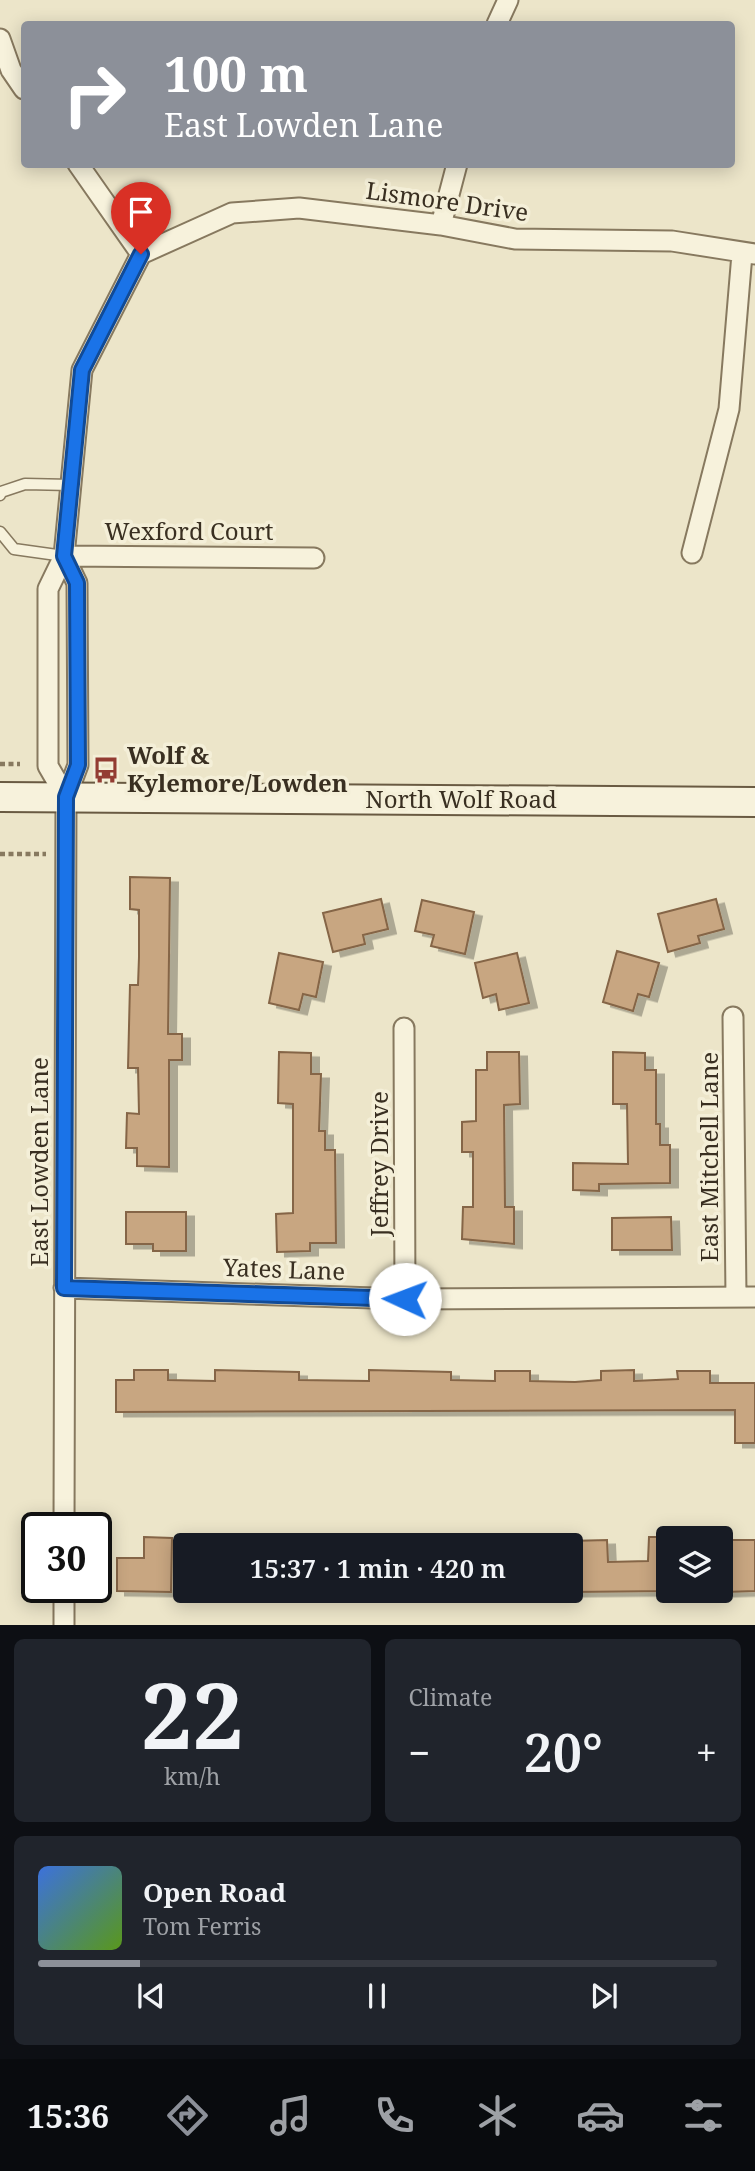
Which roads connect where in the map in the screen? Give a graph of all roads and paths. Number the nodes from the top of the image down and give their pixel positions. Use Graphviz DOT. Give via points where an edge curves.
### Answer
graph roads {
  1 [pos="508,0"];
  2 [pos="498,21"];
  3 [pos="0,39"];
  4 [pos="21,85"];
  5 [pos="81,168"];
  6 [pos="456,168"];
  7 [pos="442,225"];
  8 [pos="141,254"];
  9 [pos="749,254"];
  10 [pos="71,485"];
  11 [pos="0,495"];
  12 [pos="0,532"];
  13 [pos="692,553"];
  14 [pos="64,556"];
  15 [pos="314,558"];
  16 [pos="0,764"];
  17 [pos="20,764"];
  18 [pos="0,797"];
  19 [pos="66,797"];
  20 [pos="755,802"];
  21 [pos="0,854"];
  22 [pos="46,854"];
  23 [pos="733,1017"];
  24 [pos="404,1028"];
  25 [pos="64,1288"];
  26 [pos="745,1297"];
  27 [pos="405,1299"];
  28 [pos="64,1512"];
  29 [pos="64,1603"];
  30 [pos="64,1625"];
  1 -- 2 [label="street"];
  3 -- 4 [label="street"];
  5 -- 8 [label="street"];
  6 -- 7 [label="street"];
  7 -- 8 [label="street, Lismore Drive" via="299,208 232,213"];
  7 -- 9 [label="street, Lismore Drive" via="515,239 672,240"];
  8 -- 10 [label="street" via="82,370"];
  9 -- 13 [label="street" via="729,410"];
  10 -- 11 [label="lane" via="25,484"];
  10 -- 14 [label="street"];
  12 -- 14 [label="lane" via="14,549"];
  14 -- 15 [label="street, Wexford Court"];
  14 -- 19 [label="street" via="78,596 78,765"];
  14 -- 19 [label="street" via="48,589 48,766"];
  16 -- 17 [label="path"];
  18 -- 19 [label="main road, North Wolf Road"];
  19 -- 20 [label="main road, North Wolf Road"];
  19 -- 25 [label="street, East Lowden Lane"];
  21 -- 22 [label="path"];
  23 -- 26 [label="street, East Mitchell Lane"];
  24 -- 27 [label="street, Jeffrey Drive"];
  25 -- 27 [label="street, Yates Lane"];
  25 -- 28 [label="street, East Lowden Lane"];
  26 -- 27 [label="street, Yates Lane"];
  29 -- 30 [label="street"];
}
